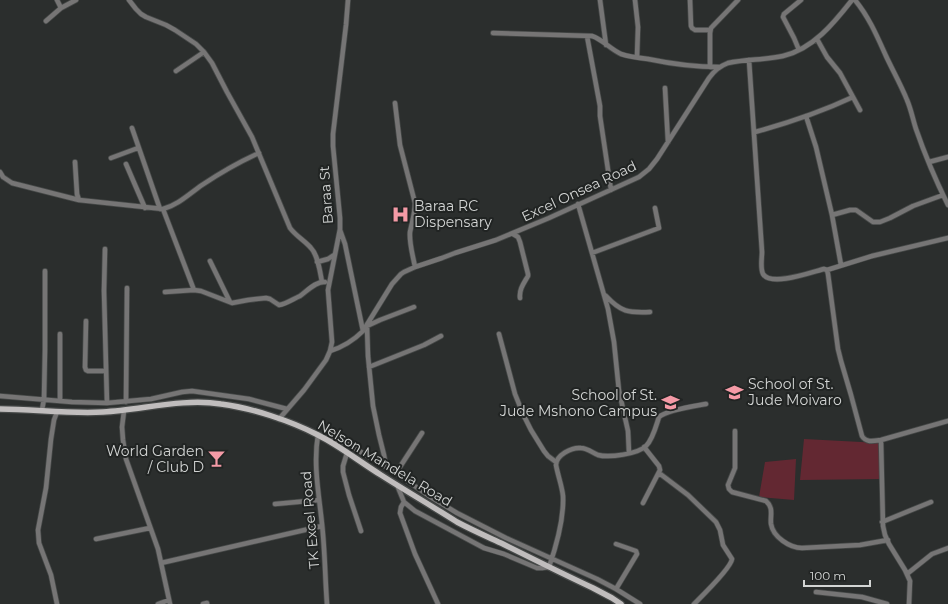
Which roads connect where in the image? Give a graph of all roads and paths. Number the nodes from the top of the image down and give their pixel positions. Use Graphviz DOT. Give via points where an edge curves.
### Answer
graph roads {
  1 [pos="56,0"];
  2 [pos="76,0"];
  3 [pos="129,0"];
  4 [pos="348,0"];
  5 [pos="600,0"];
  6 [pos="635,0"];
  7 [pos="690,0"];
  8 [pos="738,0"];
  9 [pos="801,0"];
  10 [pos="852,0"];
  11 [pos="855,0"];
  12 [pos="61,8"];
  13 [pos="46,21"];
  14 [pos="710,30"];
  15 [pos="493,33"];
  16 [pos="587,36"];
  17 [pos="817,39"];
  18 [pos="606,45"];
  19 [pos="799,50"];
  20 [pos="204,52"];
  21 [pos="637,57"];
  22 [pos="749,60"];
  23 [pos="710,67"];
  24 [pos="720,67"];
  25 [pos="176,71"];
  26 [pos="665,88"];
  27 [pos="853,97"];
  28 [pos="395,103"];
  29 [pos="860,110"];
  30 [pos="806,116"];
  31 [pos="132,128"];
  32 [pos="754,132"];
  33 [pos="668,142"];
  34 [pos="138,148"];
  35 [pos="259,153"];
  36 [pos="948,157"];
  37 [pos="111,158"];
  38 [pos="75,162"];
  39 [pos="929,162"];
  40 [pos="126,164"];
  41 [pos="0,172"];
  42 [pos="611,190"];
  43 [pos="943,195"];
  44 [pos="79,200"];
  45 [pos="578,204"];
  46 [pos="948,205"];
  47 [pos="145,208"];
  48 [pos="655,208"];
  49 [pos="162,209"];
  50 [pos="832,215"];
  51 [pos="340,229"];
  52 [pos="512,234"];
  53 [pos="948,238"];
  54 [pos="105,249"];
  55 [pos="592,253"];
  56 [pos="334,255"];
  57 [pos="210,261"];
  58 [pos="317,262"];
  59 [pos="841,265"];
  60 [pos="415,267"];
  61 [pos="827,270"];
  62 [pos="45,272"];
  63 [pos="322,282"];
  64 [pos="329,282"];
  65 [pos="127,288"];
  66 [pos="194,290"];
  67 [pos="165,292"];
  68 [pos="605,295"];
  69 [pos="520,298"];
  70 [pos="230,302"];
  71 [pos="414,307"];
  72 [pos="650,312"];
  73 [pos="86,321"];
  74 [pos="367,326"];
  75 [pos="363,332"];
  76 [pos="60,334"];
  77 [pos="499,334"];
  78 [pos="442,336"];
  79 [pos="330,351"];
  80 [pos="368,367"];
  81 [pos="106,371"];
  82 [pos="0,396"];
  83 [pos="44,399"];
  84 [pos="60,401"];
  85 [pos="126,402"];
  86 [pos="108,403"];
  87 [pos="706,404"];
  88 [pos="0,409"];
  89 [pos="287,409"];
  90 [pos="42,410"];
  91 [pos="124,411"];
  92 [pos="57,412"];
  93 [pos="279,419"];
  94 [pos="948,421"];
  95 [pos="735,431"];
  96 [pos="422,433"];
  97 [pos="318,435"];
  98 [pos="325,439"];
  99 [pos="881,440"];
  100 [pos="644,448"];
  101 [pos="347,453"];
  102 [pos="629,453"];
  103 [pos="556,462"];
  104 [pos="386,467"];
  105 [pos="396,473"];
  106 [pos="659,473"];
  107 [pos="397,485"];
  108 [pos="319,500"];
  109 [pos="404,502"];
  110 [pos="931,502"];
  111 [pos="643,503"];
  112 [pos="275,504"];
  113 [pos="882,522"];
  114 [pos="322,526"];
  115 [pos="150,528"];
  116 [pos="361,532"];
  117 [pos="96,539"];
  118 [pos="888,540"];
  119 [pos="616,544"];
  120 [pos="948,548"];
  121 [pos="552,558"];
  122 [pos="161,563"];
  123 [pos="549,567"];
  124 [pos="907,574"];
  125 [pos="616,589"];
  126 [pos="816,592"];
  127 [pos="169,602"];
  128 [pos="57,604"];
  129 [pos="158,604"];
  130 [pos="327,604"];
  131 [pos="438,604"];
  132 [pos="620,604"];
  133 [pos="640,604"];
  134 [pos="694,604"];
  135 [pos="887,604"];
  136 [pos="909,604"];
  1 -- 12 [label="street"];
  2 -- 12 [label="street"];
  3 -- 20 [label="street" via="141,14 175,30"];
  4 -- 51 [label="street, Baraa St" via="333,134"];
  5 -- 18 [label="street"];
  6 -- 21 [label="street" via="638,27"];
  7 -- 14 [label="street" via="692,28"];
  8 -- 14 [label="street"];
  9 -- 19 [label="street" via="783,17"];
  10 -- 17 [label="street, Excel Onsea Road"];
  11 -- 39 [label="street" via="875,30 899,80"];
  12 -- 13 [label="street"];
  14 -- 23 [label="street"];
  15 -- 16 [label="street"];
  16 -- 18 [label="street" via="597,38"];
  16 -- 42 [label="street" via="600,106"];
  17 -- 19 [label="street, Excel Onsea Road"];
  17 -- 27 [label="street"];
  18 -- 21 [label="street" via="619,53"];
  19 -- 22 [label="street, Excel Onsea Road" via="783,56"];
  20 -- 25 [label="street"];
  20 -- 35 [label="street"];
  21 -- 23 [label="street" via="680,65"];
  22 -- 24 [label="street, Excel Onsea Road" via="728,63"];
  22 -- 32 [label="street"];
  23 -- 24 [label="street"];
  24 -- 33 [label="street, Excel Onsea Road" via="708,78"];
  26 -- 33 [label="street"];
  27 -- 29 [label="street"];
  27 -- 30 [label="street"];
  28 -- 60 [label="street" via="400,145 415,203 410,232"];
  30 -- 32 [label="street"];
  30 -- 50 [label="street"];
  31 -- 34 [label="street"];
  32 -- 61 [label="street" via="764,274 768,278 778,280"];
  33 -- 42 [label="street, Excel Onsea Road" via="645,172"];
  34 -- 37 [label="street"];
  34 -- 49 [label="street"];
  35 -- 49 [label="street" via="235,165 173,206"];
  35 -- 58 [label="street" via="290,228 313,249"];
  36 -- 39 [label="street"];
  38 -- 44 [label="street"];
  39 -- 43 [label="street"];
  40 -- 47 [label="street"];
  41 -- 44 [label="street" via="12,183"];
  42 -- 45 [label="street, Excel Onsea Road"];
  43 -- 46 [label="street"];
  43 -- 50 [label="street" via="880,222 873,222 856,210"];
  44 -- 47 [label="street"];
  45 -- 52 [label="street, Excel Onsea Road"];
  45 -- 55 [label="street"];
  47 -- 49 [label="street"];
  48 -- 55 [label="street" via="659,228"];
  49 -- 66 [label="street"];
  50 -- 59 [label="street"];
  51 -- 56 [label="street, Baraa St"];
  51 -- 75 [label="street"];
  52 -- 60 [label="street, Excel Onsea Road"];
  52 -- 69 [label="street" via="518,237 528,274 521,288"];
  53 -- 59 [label="street"];
  54 -- 81 [label="street"];
  55 -- 68 [label="street"];
  56 -- 58 [label="street"];
  56 -- 64 [label="street, Baraa St"];
  57 -- 70 [label="street"];
  58 -- 63 [label="street"];
  59 -- 61 [label="street"];
  60 -- 74 [label="street, Excel Onsea Road" via="398,277"];
  61 -- 99 [label="street" via="840,355 862,436 867,441"];
  62 -- 83 [label="street"];
  63 -- 64 [label="street"];
  63 -- 70 [label="street" via="282,305 277,305 266,298"];
  64 -- 79 [label="street, Baraa St" via="332,342"];
  65 -- 85 [label="street"];
  66 -- 67 [label="street"];
  66 -- 70 [label="street"];
  68 -- 72 [label="street" via="625,311"];
  68 -- 102 [label="street" via="628,431"];
  71 -- 74 [label="street"];
  73 -- 81 [label="street" via="85,368 88,371"];
  74 -- 75 [label="street, Excel Onsea Road"];
  74 -- 80 [label="street"];
  75 -- 79 [label="street, Excel Onsea Road" via="340,348"];
  76 -- 84 [label="street"];
  77 -- 103 [label="street" via="521,412 544,451"];
  78 -- 80 [label="street"];
  79 -- 89 [label="street, Baraa St" via="304,390"];
  80 -- 104 [label="street" via="375,419"];
  81 -- 86 [label="street"];
  82 -- 83 [label="street"];
  83 -- 84 [label="street"];
  83 -- 90 [label="street"];
  84 -- 86 [label="street"];
  85 -- 86 [label="street"];
  85 -- 89 [label="street" via="192,391"];
  87 -- 100 [label="street" via="661,415 651,440"];
  88 -- 90 [label="main road, Nelson Mandela Road"];
  89 -- 93 [label="street, Baraa St"];
  90 -- 92 [label="main road, Nelson Mandela Road"];
  91 -- 92 [label="main road, Nelson Mandela Road"];
  91 -- 93 [label="main road, Nelson Mandela Road" via="203,402 236,406"];
  91 -- 115 [label="street" via="124,450"];
  92 -- 128 [label="street" via="38,530 39,543 51,575"];
  93 -- 97 [label="main road, Nelson Mandela Road"];
  94 -- 99 [label="street"];
  95 -- 118 [label="street" via="734,468 729,489 766,501 771,507 771,525 781,539 794,547 802,548 860,545"];
  96 -- 105 [label="street"];
  97 -- 98 [label="main road, Nelson Mandela Road"];
  97 -- 108 [label="street, TK Excel Road" via="316,456"];
  98 -- 101 [label="main road, Nelson Mandela Road"];
  98 -- 104 [label="street" via="346,443"];
  99 -- 113 [label="street"];
  100 -- 102 [label="street"];
  100 -- 106 [label="street" via="659,466"];
  101 -- 107 [label="main road, Nelson Mandela Road"];
  101 -- 116 [label="street" via="343,472"];
  102 -- 103 [label="street" via="607,456 580,448 560,455"];
  103 -- 121 [label="street" via="563,495 562,514"];
  104 -- 105 [label="street"];
  105 -- 121 [label="street" via="457,513"];
  106 -- 111 [label="street"];
  106 -- 134 [label="street" via="688,495 716,522 723,545 732,559 723,574"];
  107 -- 109 [label="street"];
  107 -- 123 [label="main road, Nelson Mandela Road" via="460,523"];
  108 -- 112 [label="street"];
  108 -- 114 [label="street, TK Excel Road"];
  109 -- 123 [label="street" via="484,548 537,568"];
  109 -- 131 [label="street" via="400,513"];
  110 -- 113 [label="street"];
  113 -- 118 [label="street"];
  114 -- 122 [label="street"];
  114 -- 130 [label="street, TK Excel Road"];
  115 -- 117 [label="street"];
  115 -- 122 [label="street"];
  118 -- 124 [label="street"];
  119 -- 125 [label="street" via="636,551 637,554"];
  120 -- 124 [label="street" via="932,554"];
  121 -- 123 [label="street"];
  121 -- 125 [label="street"];
  122 -- 127 [label="street"];
  123 -- 132 [label="main road, Nelson Mandela Road"];
  124 -- 136 [label="street" via="910,585"];
  125 -- 133 [label="street"];
  126 -- 135 [label="street" via="862,597"];
  127 -- 129 [label="street"];
}
